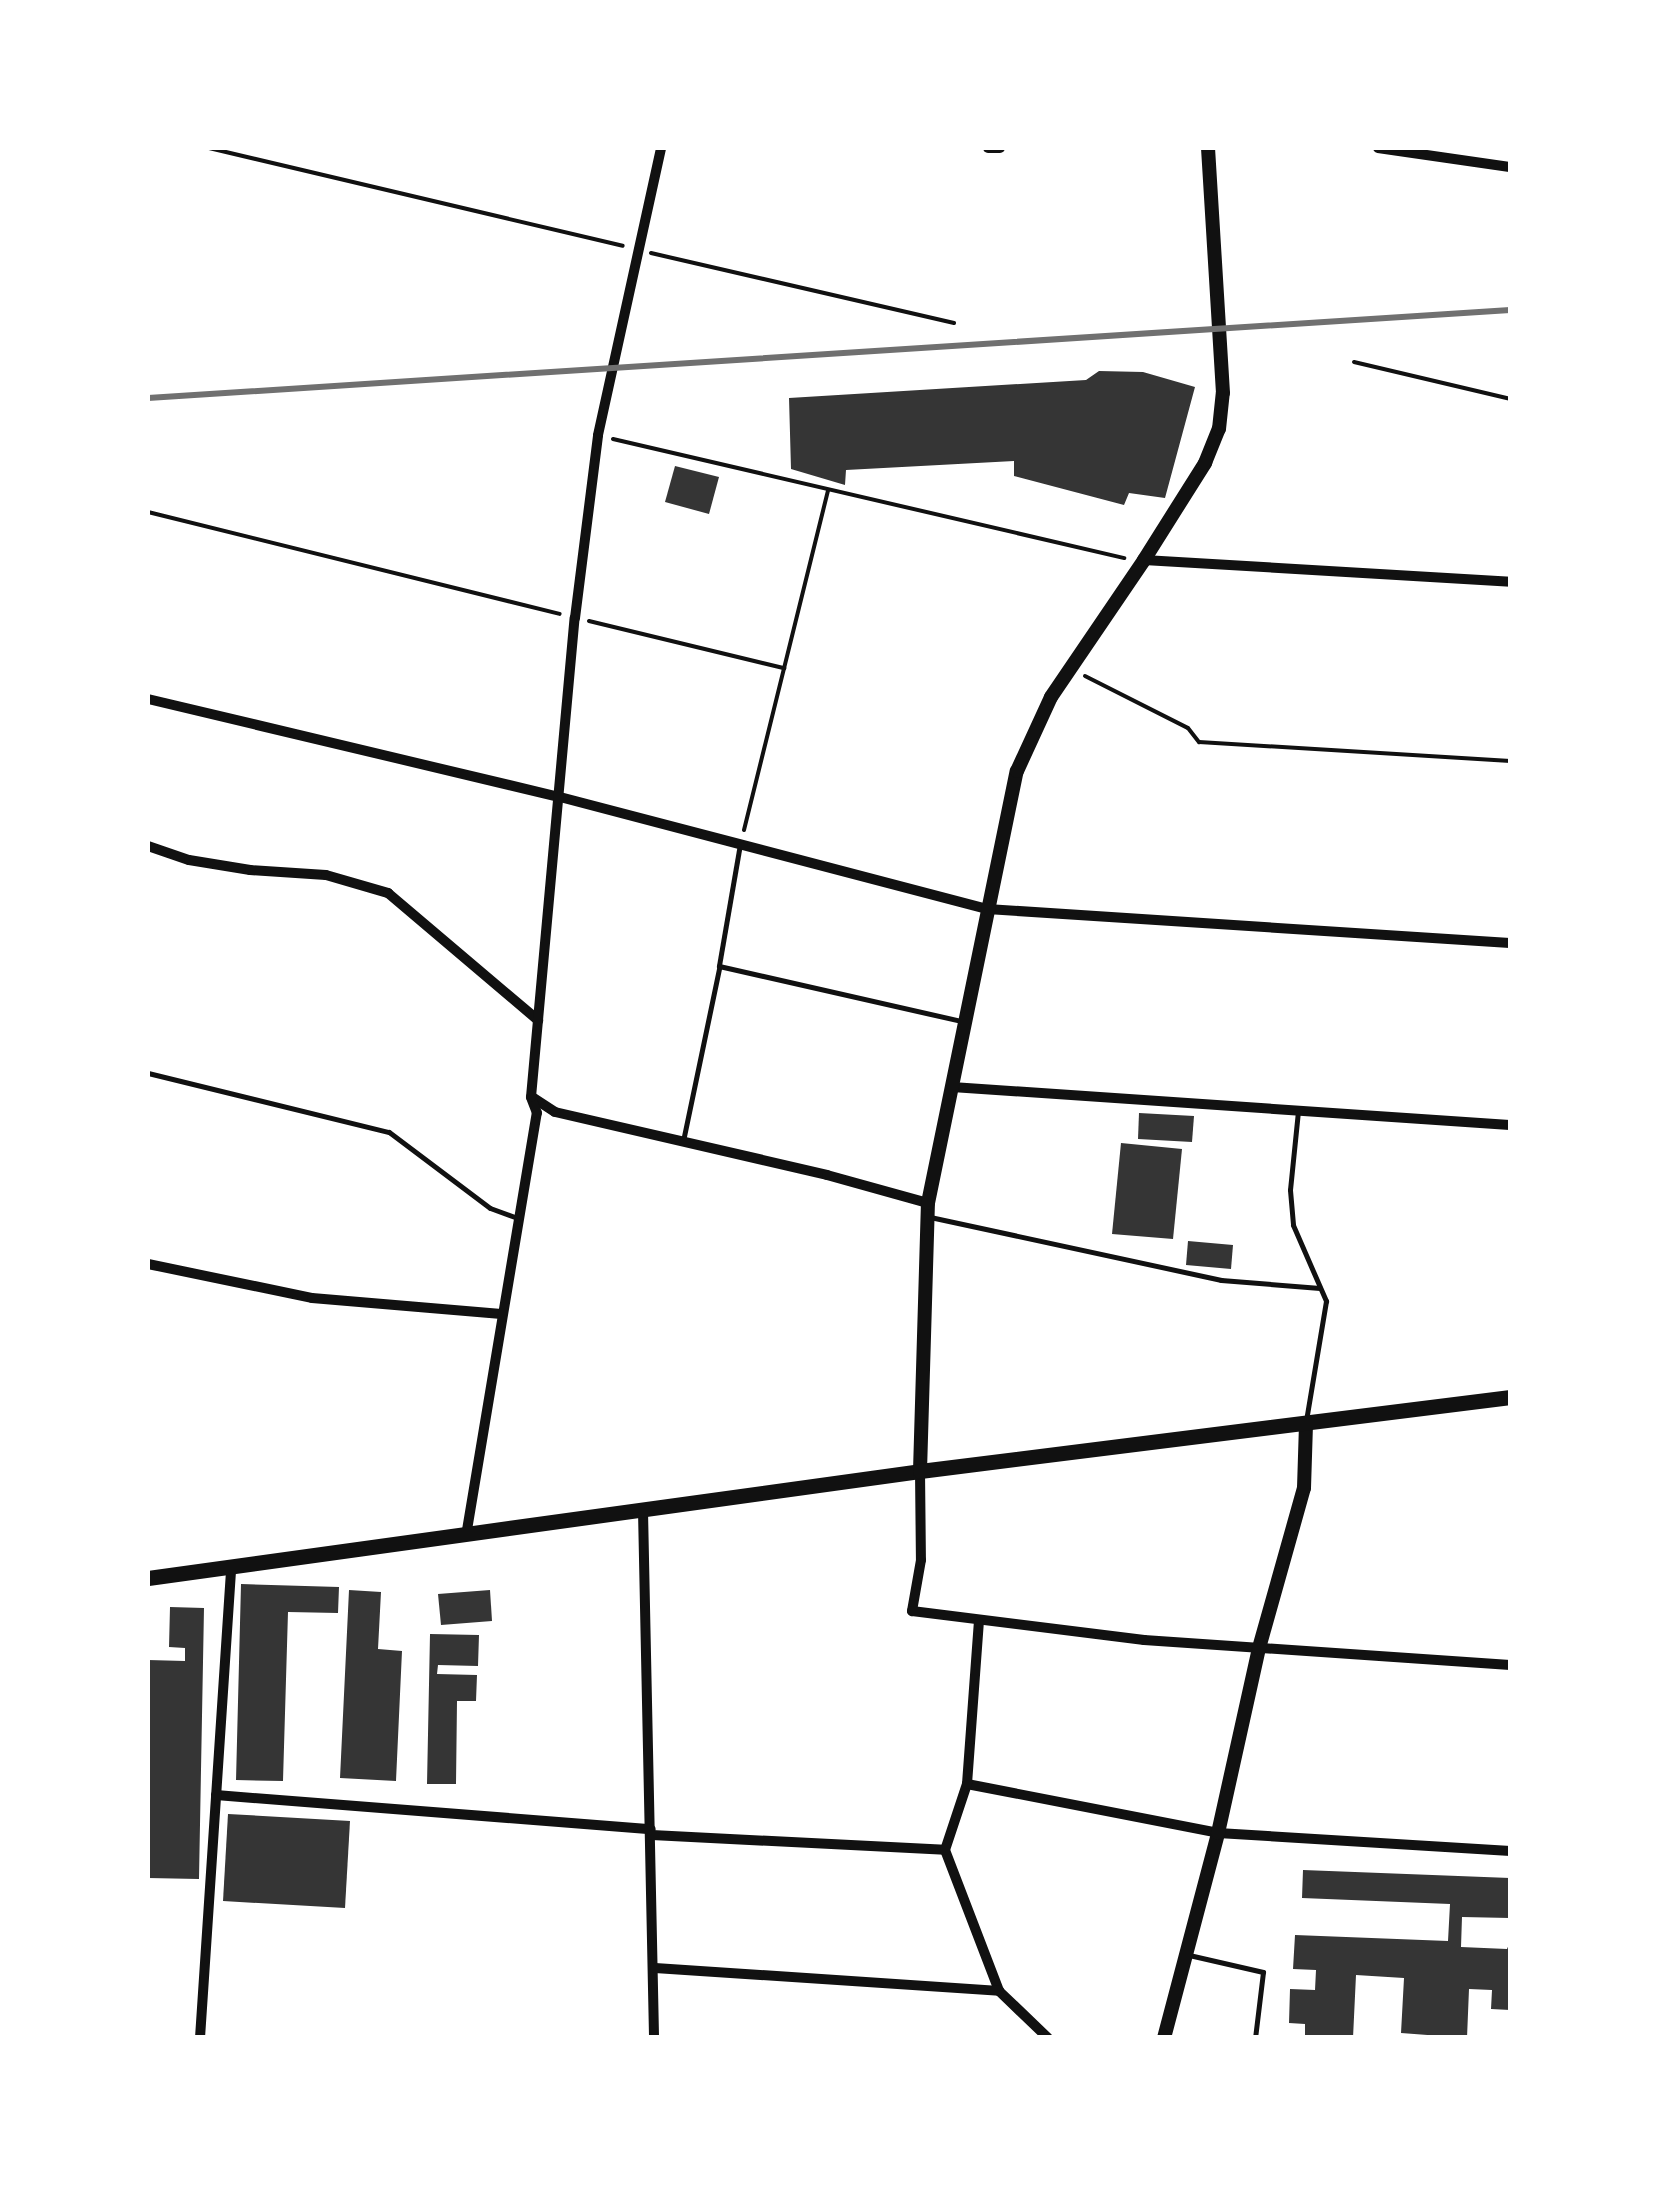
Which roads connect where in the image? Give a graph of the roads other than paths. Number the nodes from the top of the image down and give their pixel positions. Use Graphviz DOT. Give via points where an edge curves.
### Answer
graph roads {
  1 [pos="660,148"];
  2 [pos="988,148"];
  3 [pos="1000,148"];
  4 [pos="1208,148"];
  5 [pos="1378,148"];
  6 [pos="1510,167"];
  7 [pos="1144,560"];
  8 [pos="1510,582"];
  9 [pos="148,699"];
  10 [pos="560,797"];
  11 [pos="740,844"];
  12 [pos="148,846"];
  13 [pos="987,909"];
  14 [pos="1510,943"];
  15 [pos="719,966"];
  16 [pos="538,1020"];
  17 [pos="965,1021"];
  18 [pos="148,1073"];
  19 [pos="952,1086"];
  20 [pos="531,1097"];
  21 [pos="1298,1110"];
  22 [pos="1510,1125"];
  23 [pos="683,1141"];
  24 [pos="927,1210"];
  25 [pos="518,1218"];
  26 [pos="148,1264"];
  27 [pos="1320,1288"];
  28 [pos="501,1314"];
  29 [pos="1510,1397"];
  30 [pos="1306,1424"];
  31 [pos="920,1471"];
  32 [pos="643,1512"];
  33 [pos="466,1536"];
  34 [pos="231,1567"];
  35 [pos="148,1578"];
  36 [pos="979,1622"];
  37 [pos="1259,1648"];
  38 [pos="1510,1664"];
  39 [pos="967,1784"];
  40 [pos="216,1795"];
  41 [pos="652,1832"];
  42 [pos="1218,1833"];
  43 [pos="945,1850"];
  44 [pos="1510,1851"];
  45 [pos="1186,1954"];
  46 [pos="655,1968"];
  47 [pos="999,1991"];
  48 [pos="200,2038"];
  49 [pos="654,2038"];
  50 [pos="1048,2038"];
  51 [pos="1164,2038"];
  52 [pos="1255,2038"];
  1 -- 10 [label="street" via="598,435"];
  2 -- 3 [label="street"];
  4 -- 7 [label="main road" via="1223,392 1219,429"];
  5 -- 6 [label="street"];
  7 -- 8 [label="street"];
  7 -- 13 [label="main road" via="1051,697 1016,771"];
  9 -- 10 [label="street"];
  10 -- 11 [label="street"];
  10 -- 16 [label="street"];
  11 -- 13 [label="street"];
  11 -- 15 [label="lane"];
  12 -- 16 [label="street" via="189,860 326,875 388,893"];
  13 -- 14 [label="street"];
  13 -- 17 [label="main road"];
  15 -- 17 [label="lane"];
  15 -- 23 [label="lane"];
  16 -- 20 [label="street"];
  17 -- 19 [label="main road"];
  18 -- 25 [label="lane" via="389,1132 490,1208"];
  19 -- 21 [label="street"];
  19 -- 24 [label="main road"];
  20 -- 23 [label="street" via="554,1112"];
  20 -- 25 [label="street" via="537,1114"];
  21 -- 22 [label="street"];
  21 -- 27 [label="lane" via="1293,1225"];
  23 -- 24 [label="street"];
  24 -- 27 [label="lane" via="1221,1280"];
  24 -- 31 [label="main road"];
  25 -- 28 [label="street"];
  26 -- 28 [label="street" via="312,1298"];
  27 -- 30 [label="lane" via="1326,1300"];
  28 -- 33 [label="street"];
  29 -- 30 [label="main road"];
  30 -- 31 [label="main road"];
  30 -- 37 [label="main road" via="1304,1488"];
  31 -- 32 [label="main road"];
  31 -- 36 [label="street" via="920,1560 912,1611"];
  32 -- 33 [label="main road"];
  32 -- 41 [label="street"];
  33 -- 34 [label="main road"];
  34 -- 35 [label="main road"];
  34 -- 40 [label="street"];
  36 -- 37 [label="street"];
  36 -- 39 [label="street"];
  37 -- 38 [label="street"];
  37 -- 42 [label="main road"];
  39 -- 42 [label="street"];
  39 -- 43 [label="street"];
  40 -- 41 [label="street"];
  40 -- 48 [label="street"];
  41 -- 43 [label="street"];
  41 -- 46 [label="street"];
  42 -- 44 [label="street"];
  42 -- 45 [label="main road"];
  43 -- 47 [label="street"];
  45 -- 51 [label="main road"];
  45 -- 52 [label="lane" via="1263,1972"];
  46 -- 47 [label="street"];
  46 -- 49 [label="street"];
  47 -- 50 [label="street"];
}
